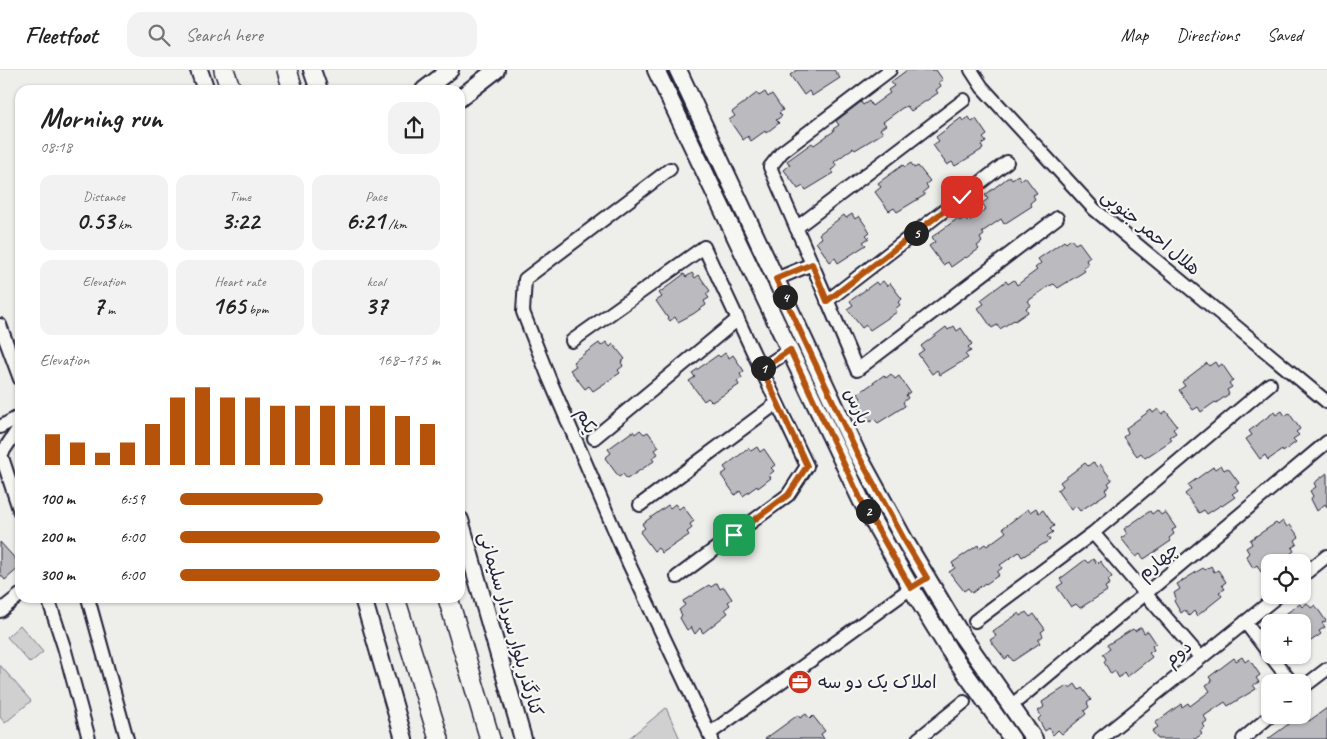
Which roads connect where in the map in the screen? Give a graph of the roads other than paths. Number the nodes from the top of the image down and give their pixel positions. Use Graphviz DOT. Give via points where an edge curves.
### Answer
graph roads {
  1 [pos="199,70"];
  2 [pos="224,70"];
  3 [pos="287,70"];
  4 [pos="312,70"];
  5 [pos="450,70"];
  6 [pos="496,70"];
  7 [pos="656,70"];
  8 [pos="678,70"];
  9 [pos="890,70"];
  10 [pos="971,70"];
  11 [pos="204,85"];
  12 [pos="229,85"];
  13 [pos="292,85"];
  14 [pos="317,85"];
  15 [pos="430,85"];
  16 [pos="465,94"];
  17 [pos="964,100"];
  18 [pos="1007,162"];
  19 [pos="670,169"];
  20 [pos="1058,218"];
  21 [pos="796,228"];
  22 [pos="812,264"];
  23 [pos="776,279"];
  24 [pos="827,301"];
  25 [pos="738,319"];
  26 [pos="0,325"];
  27 [pos="572,341"];
  28 [pos="790,350"];
  29 [pos="15,366"];
  30 [pos="762,369"];
  31 [pos="1270,384"];
  32 [pos="1327,402"];
  33 [pos="777,403"];
  34 [pos="15,419"];
  35 [pos="0,427"];
  36 [pos="15,433"];
  37 [pos="594,438"];
  38 [pos="1327,442"];
  39 [pos="0,454"];
  40 [pos="15,498"];
  41 [pos="640,505"];
  42 [pos="1093,533"];
  43 [pos="465,537"];
  44 [pos="1327,556"];
  45 [pos="1311,569"];
  46 [pos="677,576"];
  47 [pos="927,578"];
  48 [pos="911,588"];
  49 [pos="1146,594"];
  50 [pos="15,599"];
  51 [pos="50,603"];
  52 [pos="89,603"];
  53 [pos="364,603"];
  54 [pos="397,603"];
  55 [pos="449,603"];
  56 [pos="1268,604"];
  57 [pos="0,611"];
  58 [pos="975,621"];
  59 [pos="1245,622"];
  60 [pos="1261,643"];
  61 [pos="1201,658"];
  62 [pos="1277,664"];
  63 [pos="1327,669"];
  64 [pos="1285,674"];
  65 [pos="1311,681"];
  66 [pos="964,702"];
  67 [pos="1011,706"];
  68 [pos="1261,724"];
  69 [pos="711,736"];
  70 [pos="89,739"];
  71 [pos="127,739"];
  72 [pos="404,739"];
  73 [pos="438,739"];
  74 [pos="490,739"];
  75 [pos="523,739"];
  76 [pos="918,739"];
  77 [pos="1012,739"];
  78 [pos="1034,739"];
  79 [pos="1100,739"];
  80 [pos="1243,739"];
  1 -- 11 [label="street"];
  2 -- 12 [label="main road"];
  3 -- 13 [label="main road"];
  4 -- 14 [label="street"];
  5 -- 15 [label="street"];
  6 -- 16 [label="street"];
  7 -- 28 [label="street, پارس"];
  8 -- 23 [label="street, پارس"];
  9 -- 21 [label="street" via="782,152 770,167"];
  10 -- 32 [label="street, هلال احمر جنوبی" via="982,87 1094,209"];
  17 -- 21 [label="street"];
  18 -- 24 [label="street"];
  19 -- 69 [label="street, یکم" via="525,279 523,312 629,564"];
  20 -- 24 [label="street" via="856,370"];
  21 -- 22 [label="street"];
  22 -- 23 [label="street"];
  22 -- 24 [label="street"];
  23 -- 47 [label="street, پارس" via="857,453"];
  25 -- 27 [label="street" via="704,247"];
  25 -- 30 [label="street"];
  25 -- 37 [label="street"];
  26 -- 29 [label="street"];
  28 -- 30 [label="street"];
  28 -- 48 [label="street, پارس" via="861,500"];
  30 -- 33 [label="street"];
  31 -- 42 [label="street"];
  33 -- 41 [label="street"];
  33 -- 46 [label="street" via="807,466 788,495"];
  34 -- 35 [label="street"];
  36 -- 39 [label="street"];
  38 -- 49 [label="street, چهارم"];
  39 -- 40 [label="street"];
  42 -- 49 [label="street"];
  42 -- 58 [label="street"];
  43 -- 75 [label="street, کنارگذر بلوار سردار سلیمانی"];
  44 -- 45 [label="street"];
  47 -- 48 [label="street"];
  47 -- 67 [label="street, پارس" via="960,633"];
  48 -- 69 [label="street"];
  48 -- 77 [label="street, پارس" via="949,650"];
  49 -- 61 [label="street"];
  49 -- 67 [label="street, چهارم"];
  50 -- 57 [label="street"];
  51 -- 70 [label="street"];
  52 -- 71 [label="street"];
  53 -- 72 [label="street"];
  54 -- 73 [label="main road"];
  55 -- 74 [label="main road"];
  56 -- 59 [label="street, دوم"];
  59 -- 60 [label="street"];
  59 -- 61 [label="street, دوم"];
  61 -- 79 [label="street, دوم"];
  62 -- 64 [label="street"];
  63 -- 65 [label="street"];
  66 -- 76 [label="street"];
  67 -- 78 [label="street, پارس"];
  68 -- 80 [label="street"];
}
